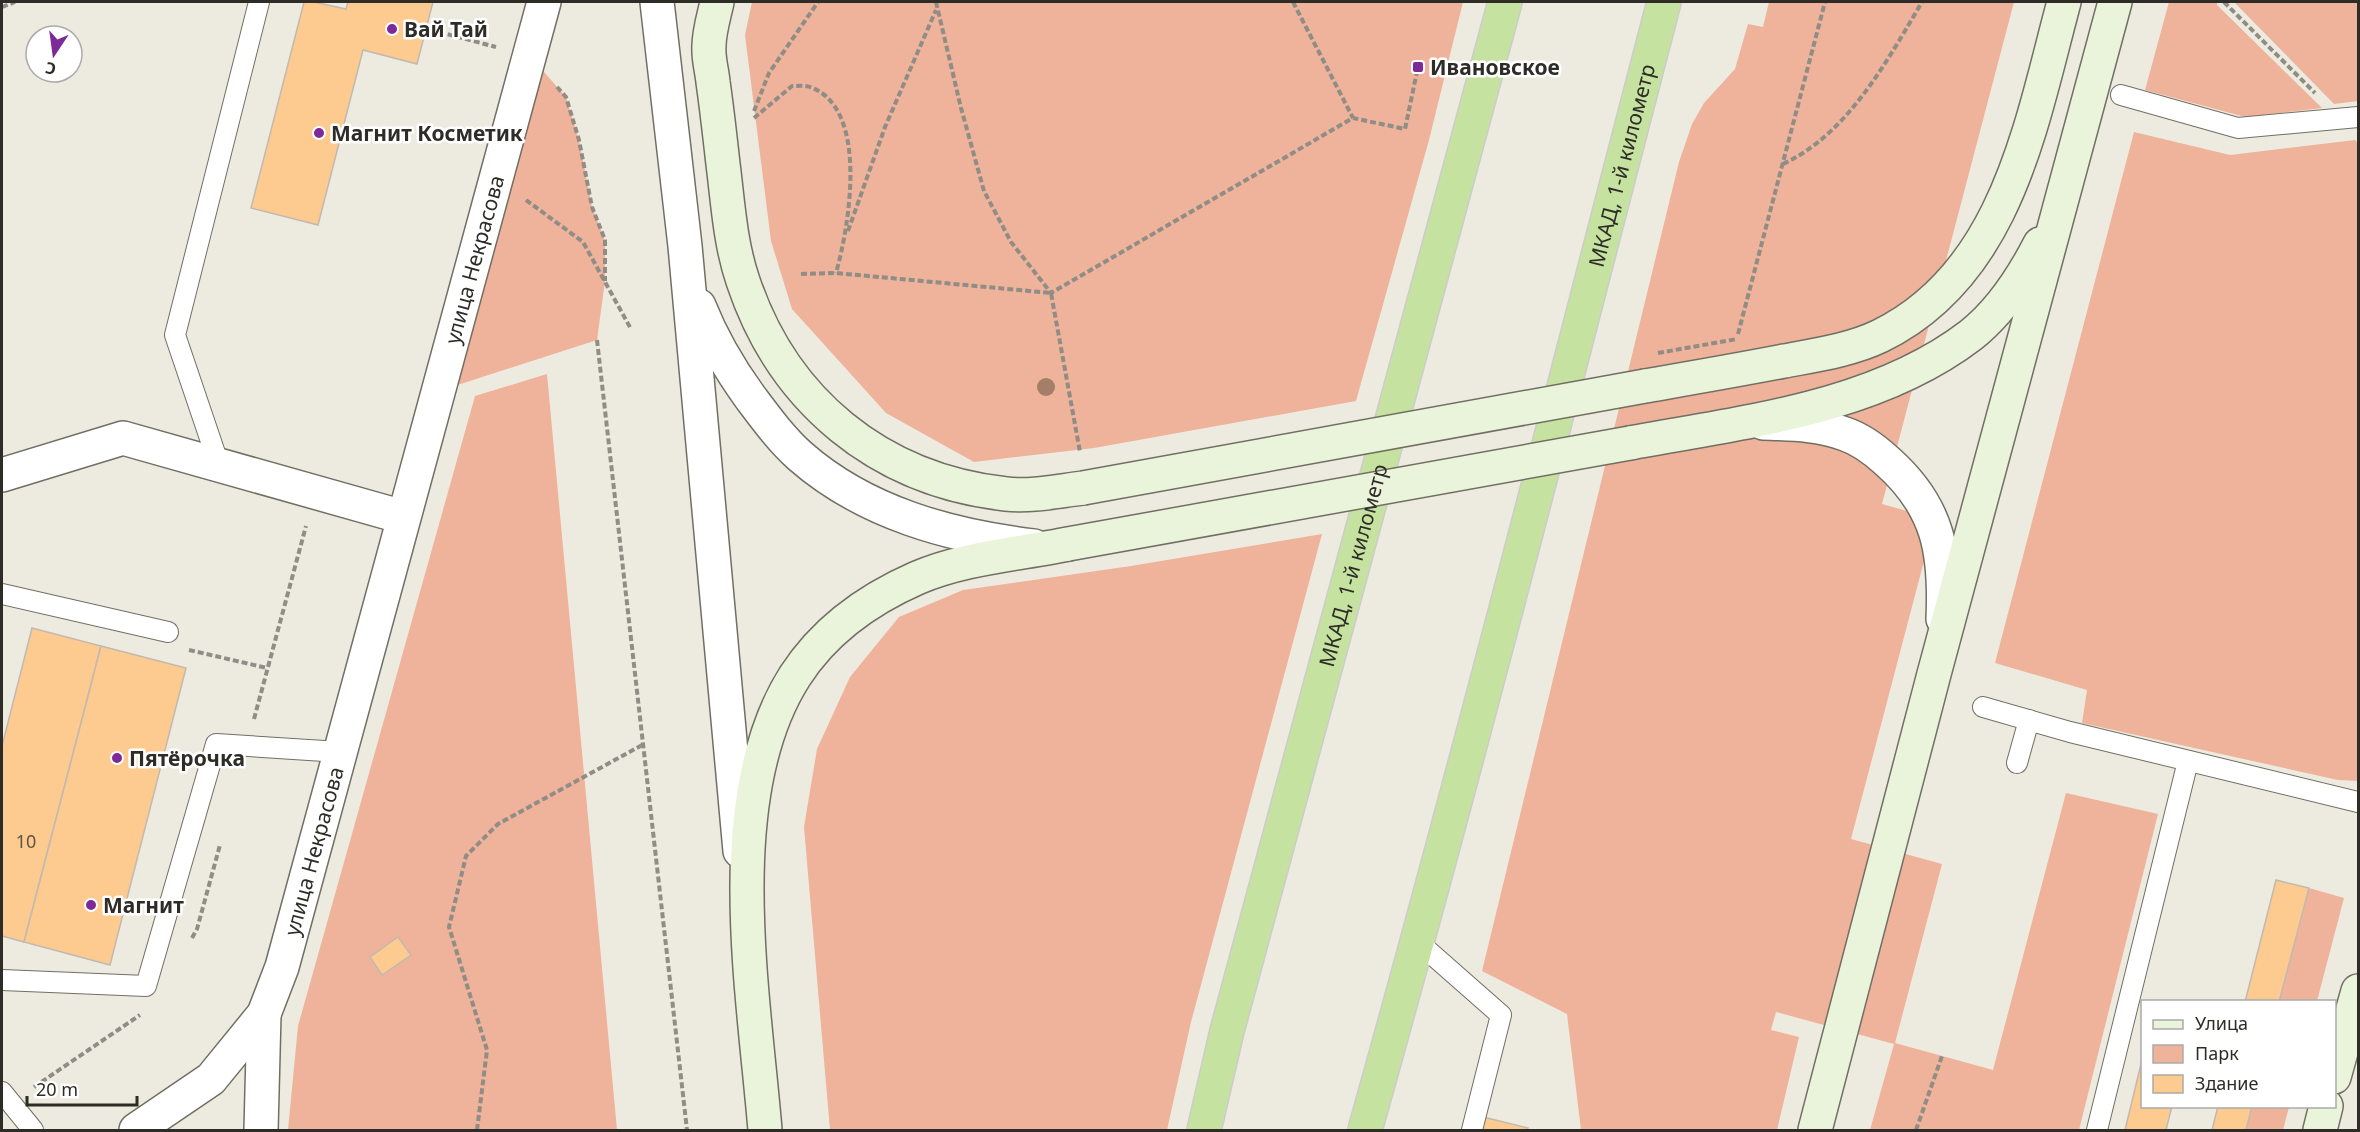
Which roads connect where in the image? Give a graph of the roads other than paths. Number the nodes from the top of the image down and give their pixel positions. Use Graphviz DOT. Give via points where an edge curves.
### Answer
graph roads {
  1 [pos="259,2"];
  2 [pos="544,2"];
  3 [pos="657,2"];
  4 [pos="700,2"];
  5 [pos="717,2"];
  6 [pos="1505,2"];
  7 [pos="1664,2"];
  8 [pos="2064,2"];
  9 [pos="2115,2"];
  10 [pos="709,46"];
  11 [pos="2121,96"];
  12 [pos="2358,117"];
  13 [pos="2074,156"];
  14 [pos="685,246"];
  15 [pos="1717,427"];
  16 [pos="219,465"];
  17 [pos="2,475"];
  18 [pos="403,518"];
  19 [pos="1068,544"];
  20 [pos="2,594"];
  21 [pos="168,632"];
  22 [pos="1934,674"];
  23 [pos="1983,707"];
  24 [pos="2029,720"];
  25 [pos="340,752"];
  26 [pos="2188,761"];
  27 [pos="2017,763"];
  28 [pos="2358,802"];
  29 [pos="747,924"];
  30 [pos="1418,942"];
  31 [pos="2,980"];
  32 [pos="2358,992"];
  33 [pos="264,1014"];
  34 [pos="2336,1070"];
  35 [pos="2,1092"];
  36 [pos="2326,1108"];
  37 [pos="33,1131"];
  38 [pos="136,1131"];
  39 [pos="261,1131"];
  40 [pos="765,1131"];
  41 [pos="1204,1131"];
  42 [pos="1365,1131"];
  43 [pos="1472,1131"];
  44 [pos="1815,1131"];
  45 [pos="2097,1131"];
  46 [pos="2320,1131"];
  1 -- 16 [label="lane" via="175,335"];
  2 -- 18 [label="street, улица Некрасова"];
  3 -- 14 [label="street"];
  4 -- 10 [label="street"];
  5 -- 10 [label="main road"];
  6 -- 41 [label="highway, МКАД, 1-й километр" via="1233,1008"];
  7 -- 30 [label="highway, МКАД, 1-й километр"];
  8 -- 10 [label="main road, bridge" via="2026,143 2006,196 1984,237 1959,275 1933,301 1880,336 1833,351 1764,365 1083,488 1008,495 928,476 863,444 802,390 771,346 742,278 733,240"];
  9 -- 13 [label="main road"];
  11 -- 12 [label="lane" via="2238,128"];
  13 -- 15 [label="main road" via="2054,216 2030,262 2004,301 1973,333 1940,357 1897,380 1843,398"];
  13 -- 22 [label="main road"];
  14 -- 19 [label="street" via="693,289 711,338 767,421 800,456 873,504 913,520 995,542"];
  14 -- 29 [label="street"];
  15 -- 19 [label="main road, bridge"];
  15 -- 22 [label="street" via="1807,424 1846,434 1879,454 1905,477 1925,505 1939,542 1945,575"];
  16 -- 17 [label="street" via="123,438"];
  16 -- 18 [label="street"];
  18 -- 25 [label="street, улица Некрасова"];
  19 -- 29 [label="main road" via="919,577 871,601 812,652 776,709 763,747 748,838"];
  20 -- 21 [label="lane"];
  22 -- 44 [label="main road"];
  23 -- 24 [label="lane"];
  24 -- 26 [label="lane"];
  24 -- 27 [label="lane"];
  25 -- 31 [label="lane" via="216,744 146,986"];
  25 -- 33 [label="street, улица Некрасова" via="282,967"];
  26 -- 28 [label="lane"];
  26 -- 45 [label="lane"];
  29 -- 40 [label="main road"];
  30 -- 42 [label="highway, МКАД, 1-й километр"];
  30 -- 43 [label="lane" via="1501,1015"];
  32 -- 34 [label="main road"];
  33 -- 38 [label="street, улица Некрасова" via="211,1079"];
  33 -- 39 [label="street"];
  35 -- 37 [label="lane"];
  36 -- 46 [label="main road"];
}
